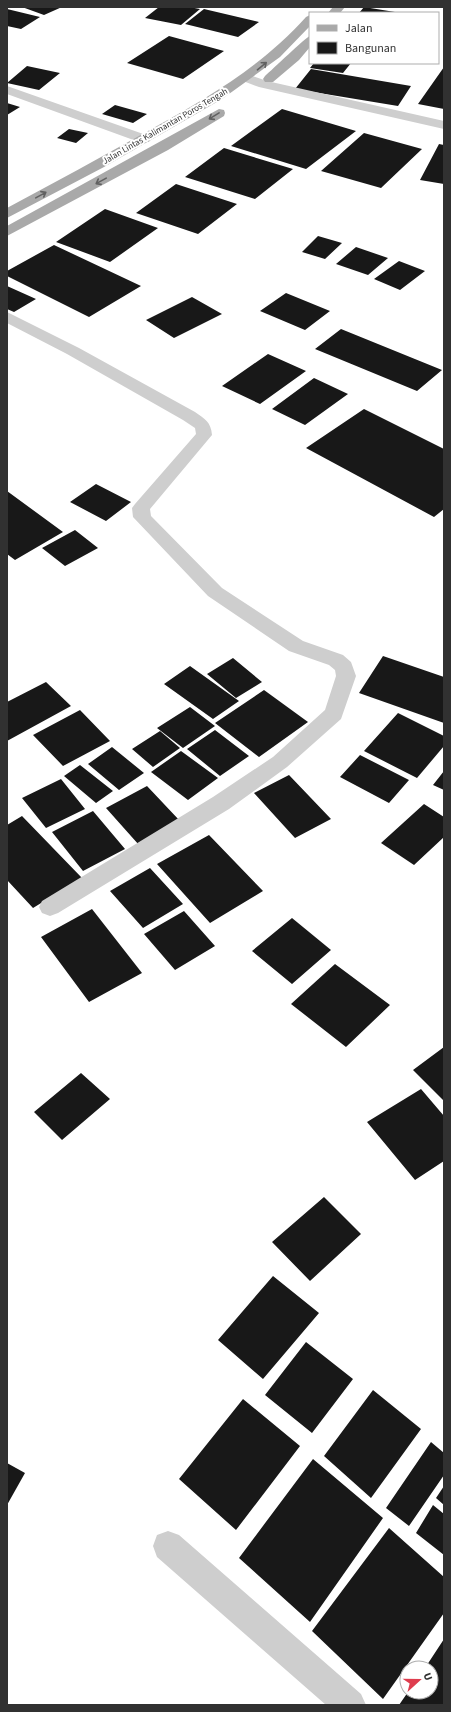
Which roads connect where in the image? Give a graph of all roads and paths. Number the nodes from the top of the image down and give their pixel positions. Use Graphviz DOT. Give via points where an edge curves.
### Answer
graph roads {
  1 [pos="309,20"];
  2 [pos="309,41"];
  3 [pos="247,78"];
  4 [pos="263,84"];
  5 [pos="7,90"];
  6 [pos="251,92"];
  7 [pos="232,104"];
  8 [pos="444,125"];
  9 [pos="144,139"];
  10 [pos="7,214"];
  11 [pos="7,232"];
  12 [pos="7,317"];
  13 [pos="50,907"];
  14 [pos="168,1546"];
  15 [pos="350,1705"];
  3 -- 1 [label="main road, Jalan Lintas Kalimantan Poros Tengah, one-way" via="279,52"];
  2 -- 4 [label="main road" via="295,57"];
  3 -- 4 [label="street"];
  3 -- 9 [label="main road, Jalan Lintas Kalimantan Poros Tengah"];
  4 -- 6 [label="main road"];
  4 -- 8 [label="street"];
  5 -- 9 [label="street"];
  7 -- 11 [label="main road, Jalan Lintas Kalimantan Poros Tengah, one-way" via="163,147"];
  10 -- 9 [label="main road, Jalan Lintas Kalimantan Poros Tengah, one-way"];
  12 -- 13 [label="street" via="73,351 203,426 204,435 141,508 142,517 215,592 296,646 336,660 344,666 346,676 334,714 280,762 221,803"];
  14 -- 15 [label="street"];
}
